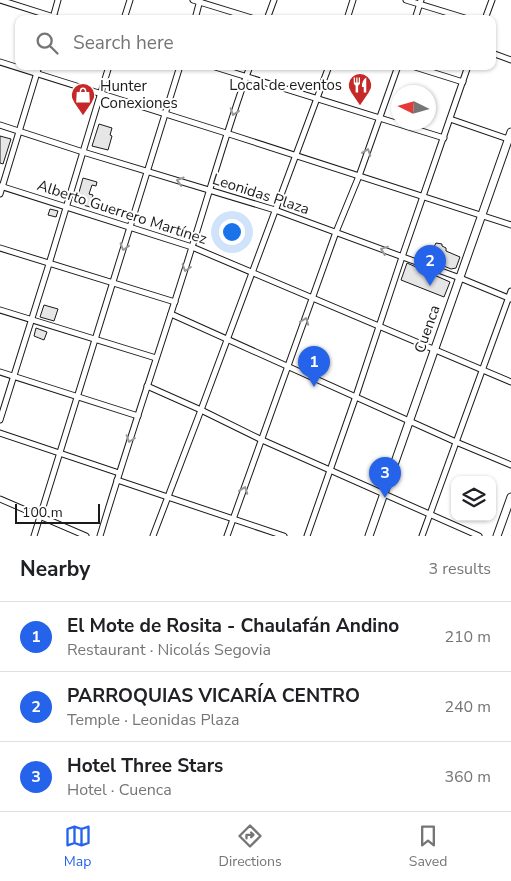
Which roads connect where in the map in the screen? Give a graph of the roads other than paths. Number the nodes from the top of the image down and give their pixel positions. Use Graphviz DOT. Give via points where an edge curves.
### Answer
graph roads {
  1 [pos="0,0"];
  2 [pos="58,0"];
  3 [pos="130,0"];
  4 [pos="193,0"];
  5 [pos="274,0"];
  6 [pos="354,0"];
  7 [pos="406,0"];
  8 [pos="492,0"];
  9 [pos="200,1"];
  10 [pos="421,2"];
  11 [pos="44,15"];
  12 [pos="54,15"];
  13 [pos="125,15"];
  14 [pos="196,15"];
  15 [pos="243,15"];
  16 [pos="268,15"];
  17 [pos="348,15"];
  18 [pos="416,15"];
  19 [pos="457,15"];
  20 [pos="486,15"];
  21 [pos="496,54"];
  22 [pos="511,60"];
  23 [pos="0,62"];
  24 [pos="15,67"];
  25 [pos="25,70"];
  26 [pos="38,70"];
  27 [pos="108,70"];
  28 [pos="179,70"];
  29 [pos="224,70"];
  30 [pos="249,70"];
  31 [pos="328,70"];
  32 [pos="397,70"];
  33 [pos="425,70"];
  34 [pos="467,70"];
  35 [pos="37,74"];
  36 [pos="246,77"];
  37 [pos="463,82"];
  38 [pos="100,94"];
  39 [pos="317,98"];
  40 [pos="164,114"];
  41 [pos="379,118"];
  42 [pos="450,119"];
  43 [pos="0,124"];
  44 [pos="20,131"];
  45 [pos="226,133"];
  46 [pos="510,137"];
  47 [pos="444,138"];
  48 [pos="83,152"];
  49 [pos="296,156"];
  50 [pos="147,171"];
  51 [pos="359,176"];
  52 [pos="1,187"];
  53 [pos="210,190"];
  54 [pos="0,194"];
  55 [pos="423,196"];
  56 [pos="67,207"];
  57 [pos="275,210"];
  58 [pos="482,215"];
  59 [pos="511,225"];
  60 [pos="130,227"];
  61 [pos="336,232"];
  62 [pos="192,247"];
  63 [pos="0,248"];
  64 [pos="402,257"];
  65 [pos="49,264"];
  66 [pos="252,272"];
  67 [pos="460,278"];
  68 [pos="113,283"];
  69 [pos="511,291"];
  70 [pos="313,298"];
  71 [pos="510,299"];
  72 [pos="175,302"];
  73 [pos="0,310"];
  74 [pos="171,314"];
  75 [pos="32,320"];
  76 [pos="379,326"];
  77 [pos="227,339"];
  78 [pos="96,340"];
  79 [pos="434,350"];
  80 [pos="156,358"];
  81 [pos="288,367"];
  82 [pos="483,370"];
  83 [pos="0,372"];
  84 [pos="13,376"];
  85 [pos="511,382"];
  86 [pos="147,386"];
  87 [pos="356,396"];
  88 [pos="77,397"];
  89 [pos="201,410"];
  90 [pos="138,416"];
  91 [pos="0,420"];
  92 [pos="410,420"];
  93 [pos="0,433"];
  94 [pos="262,440"];
  95 [pos="456,442"];
  96 [pos="59,453"];
  97 [pos="511,465"];
  98 [pos="330,470"];
  99 [pos="119,473"];
  100 [pos="117,480"];
  101 [pos="384,494"];
  102 [pos="167,497"];
  103 [pos="511,497"];
  104 [pos="0,499"];
  105 [pos="430,514"];
  106 [pos="40,516"];
  107 [pos="233,519"];
  108 [pos="34,536"];
  109 [pos="86,536"];
  110 [pos="100,536"];
  111 [pos="153,536"];
  112 [pos="227,536"];
  113 [pos="284,536"];
  114 [pos="307,536"];
  115 [pos="369,536"];
  116 [pos="422,536"];
  117 [pos="479,536"];
  118 [pos="497,536"];
  1 -- 11 [label="street"];
  2 -- 12 [label="street"];
  3 -- 13 [label="street"];
  4 -- 9 [label="street"];
  5 -- 16 [label="street"];
  6 -- 17 [label="street"];
  7 -- 10 [label="street"];
  8 -- 20 [label="street"];
  9 -- 14 [label="street"];
  9 -- 15 [label="street"];
  10 -- 18 [label="street"];
  10 -- 19 [label="street"];
  21 -- 22 [label="street"];
  23 -- 24 [label="street"];
  25 -- 35 [label="street"];
  26 -- 35 [label="street"];
  27 -- 38 [label="street"];
  28 -- 40 [label="street"];
  29 -- 36 [label="street"];
  30 -- 36 [label="street"];
  31 -- 39 [label="street"];
  32 -- 41 [label="street"];
  33 -- 37 [label="street"];
  34 -- 37 [label="street"];
  35 -- 38 [label="street"];
  35 -- 44 [label="street"];
  36 -- 39 [label="street"];
  36 -- 45 [label="street, one-way"];
  37 -- 42 [label="street"];
  38 -- 40 [label="street"];
  38 -- 48 [label="street"];
  39 -- 41 [label="street"];
  39 -- 49 [label="street"];
  40 -- 45 [label="street"];
  40 -- 50 [label="street"];
  41 -- 47 [label="street"];
  51 -- 41 [label="street, one-way"];
  42 -- 46 [label="street"];
  42 -- 47 [label="street"];
  43 -- 44 [label="street, Leonidas Plaza"];
  44 -- 48 [label="street, Leonidas Plaza"];
  44 -- 52 [label="street"];
  45 -- 49 [label="street"];
  45 -- 53 [label="street"];
  46 -- 58 [label="main road, Cuenca"];
  47 -- 55 [label="street"];
  48 -- 50 [label="street, Leonidas Plaza"];
  48 -- 56 [label="street"];
  49 -- 51 [label="street"];
  49 -- 57 [label="street"];
  53 -- 50 [label="street, Leonidas Plaza, one-way"];
  50 -- 60 [label="street"];
  51 -- 55 [label="street"];
  51 -- 61 [label="street"];
  52 -- 54 [label="street"];
  52 -- 56 [label="street, Alberto Guerrero Martínez"];
  53 -- 57 [label="street, Leonidas Plaza"];
  53 -- 62 [label="street"];
  55 -- 58 [label="street"];
  55 -- 64 [label="street"];
  56 -- 60 [label="street, Alberto Guerrero Martínez"];
  56 -- 65 [label="street"];
  57 -- 61 [label="street, Leonidas Plaza"];
  57 -- 66 [label="street"];
  58 -- 59 [label="street"];
  58 -- 67 [label="main road, Cuenca"];
  60 -- 62 [label="street, Alberto Guerrero Martínez"];
  60 -- 68 [label="street, one-way"];
  64 -- 61 [label="street, Leonidas Plaza, one-way"];
  61 -- 70 [label="street"];
  62 -- 66 [label="street, Alberto Guerrero Martínez"];
  62 -- 72 [label="street, one-way"];
  63 -- 65 [label="street"];
  64 -- 67 [label="street, Leonidas Plaza"];
  64 -- 76 [label="street"];
  65 -- 68 [label="street"];
  65 -- 75 [label="street"];
  66 -- 70 [label="street, Alberto Guerrero Martínez"];
  66 -- 77 [label="street"];
  67 -- 71 [label="street, Leonidas Plaza"];
  67 -- 79 [label="main road, Cuenca"];
  68 -- 72 [label="street"];
  68 -- 78 [label="street"];
  69 -- 71 [label="street"];
  70 -- 76 [label="street, Alberto Guerrero Martínez"];
  81 -- 70 [label="street, one-way"];
  71 -- 82 [label="street"];
  72 -- 74 [label="street"];
  73 -- 75 [label="street"];
  74 -- 77 [label="street"];
  74 -- 80 [label="street"];
  75 -- 78 [label="street"];
  75 -- 84 [label="street"];
  76 -- 79 [label="street, Alberto Guerrero Martínez"];
  76 -- 87 [label="street"];
  77 -- 81 [label="street"];
  77 -- 89 [label="street"];
  78 -- 80 [label="street"];
  78 -- 88 [label="street"];
  79 -- 82 [label="street, Alberto Guerrero Martínez"];
  79 -- 92 [label="main road, Cuenca"];
  80 -- 86 [label="street"];
  81 -- 87 [label="street"];
  81 -- 94 [label="street"];
  82 -- 85 [label="street, Alberto Guerrero Martínez"];
  82 -- 95 [label="street"];
  83 -- 84 [label="street"];
  84 -- 88 [label="street"];
  84 -- 91 [label="street"];
  86 -- 89 [label="street"];
  86 -- 90 [label="street"];
  87 -- 92 [label="street"];
  87 -- 98 [label="street"];
  88 -- 90 [label="street"];
  88 -- 96 [label="street"];
  89 -- 94 [label="street"];
  89 -- 102 [label="street"];
  90 -- 99 [label="street, one-way"];
  92 -- 95 [label="street"];
  92 -- 101 [label="main road, Cuenca"];
  93 -- 96 [label="street"];
  94 -- 98 [label="street"];
  107 -- 94 [label="street, one-way"];
  95 -- 97 [label="street"];
  95 -- 105 [label="street"];
  96 -- 99 [label="street"];
  96 -- 106 [label="street"];
  98 -- 101 [label="street"];
  98 -- 114 [label="street"];
  99 -- 100 [label="street"];
  100 -- 102 [label="street"];
  100 -- 110 [label="street"];
  101 -- 105 [label="street"];
  101 -- 115 [label="main road, Cuenca"];
  102 -- 107 [label="street"];
  102 -- 111 [label="street"];
  103 -- 118 [label="main road"];
  104 -- 106 [label="street"];
  105 -- 116 [label="street"];
  105 -- 117 [label="street"];
  106 -- 108 [label="street"];
  106 -- 109 [label="street"];
  107 -- 112 [label="street"];
  107 -- 113 [label="street"];
}
